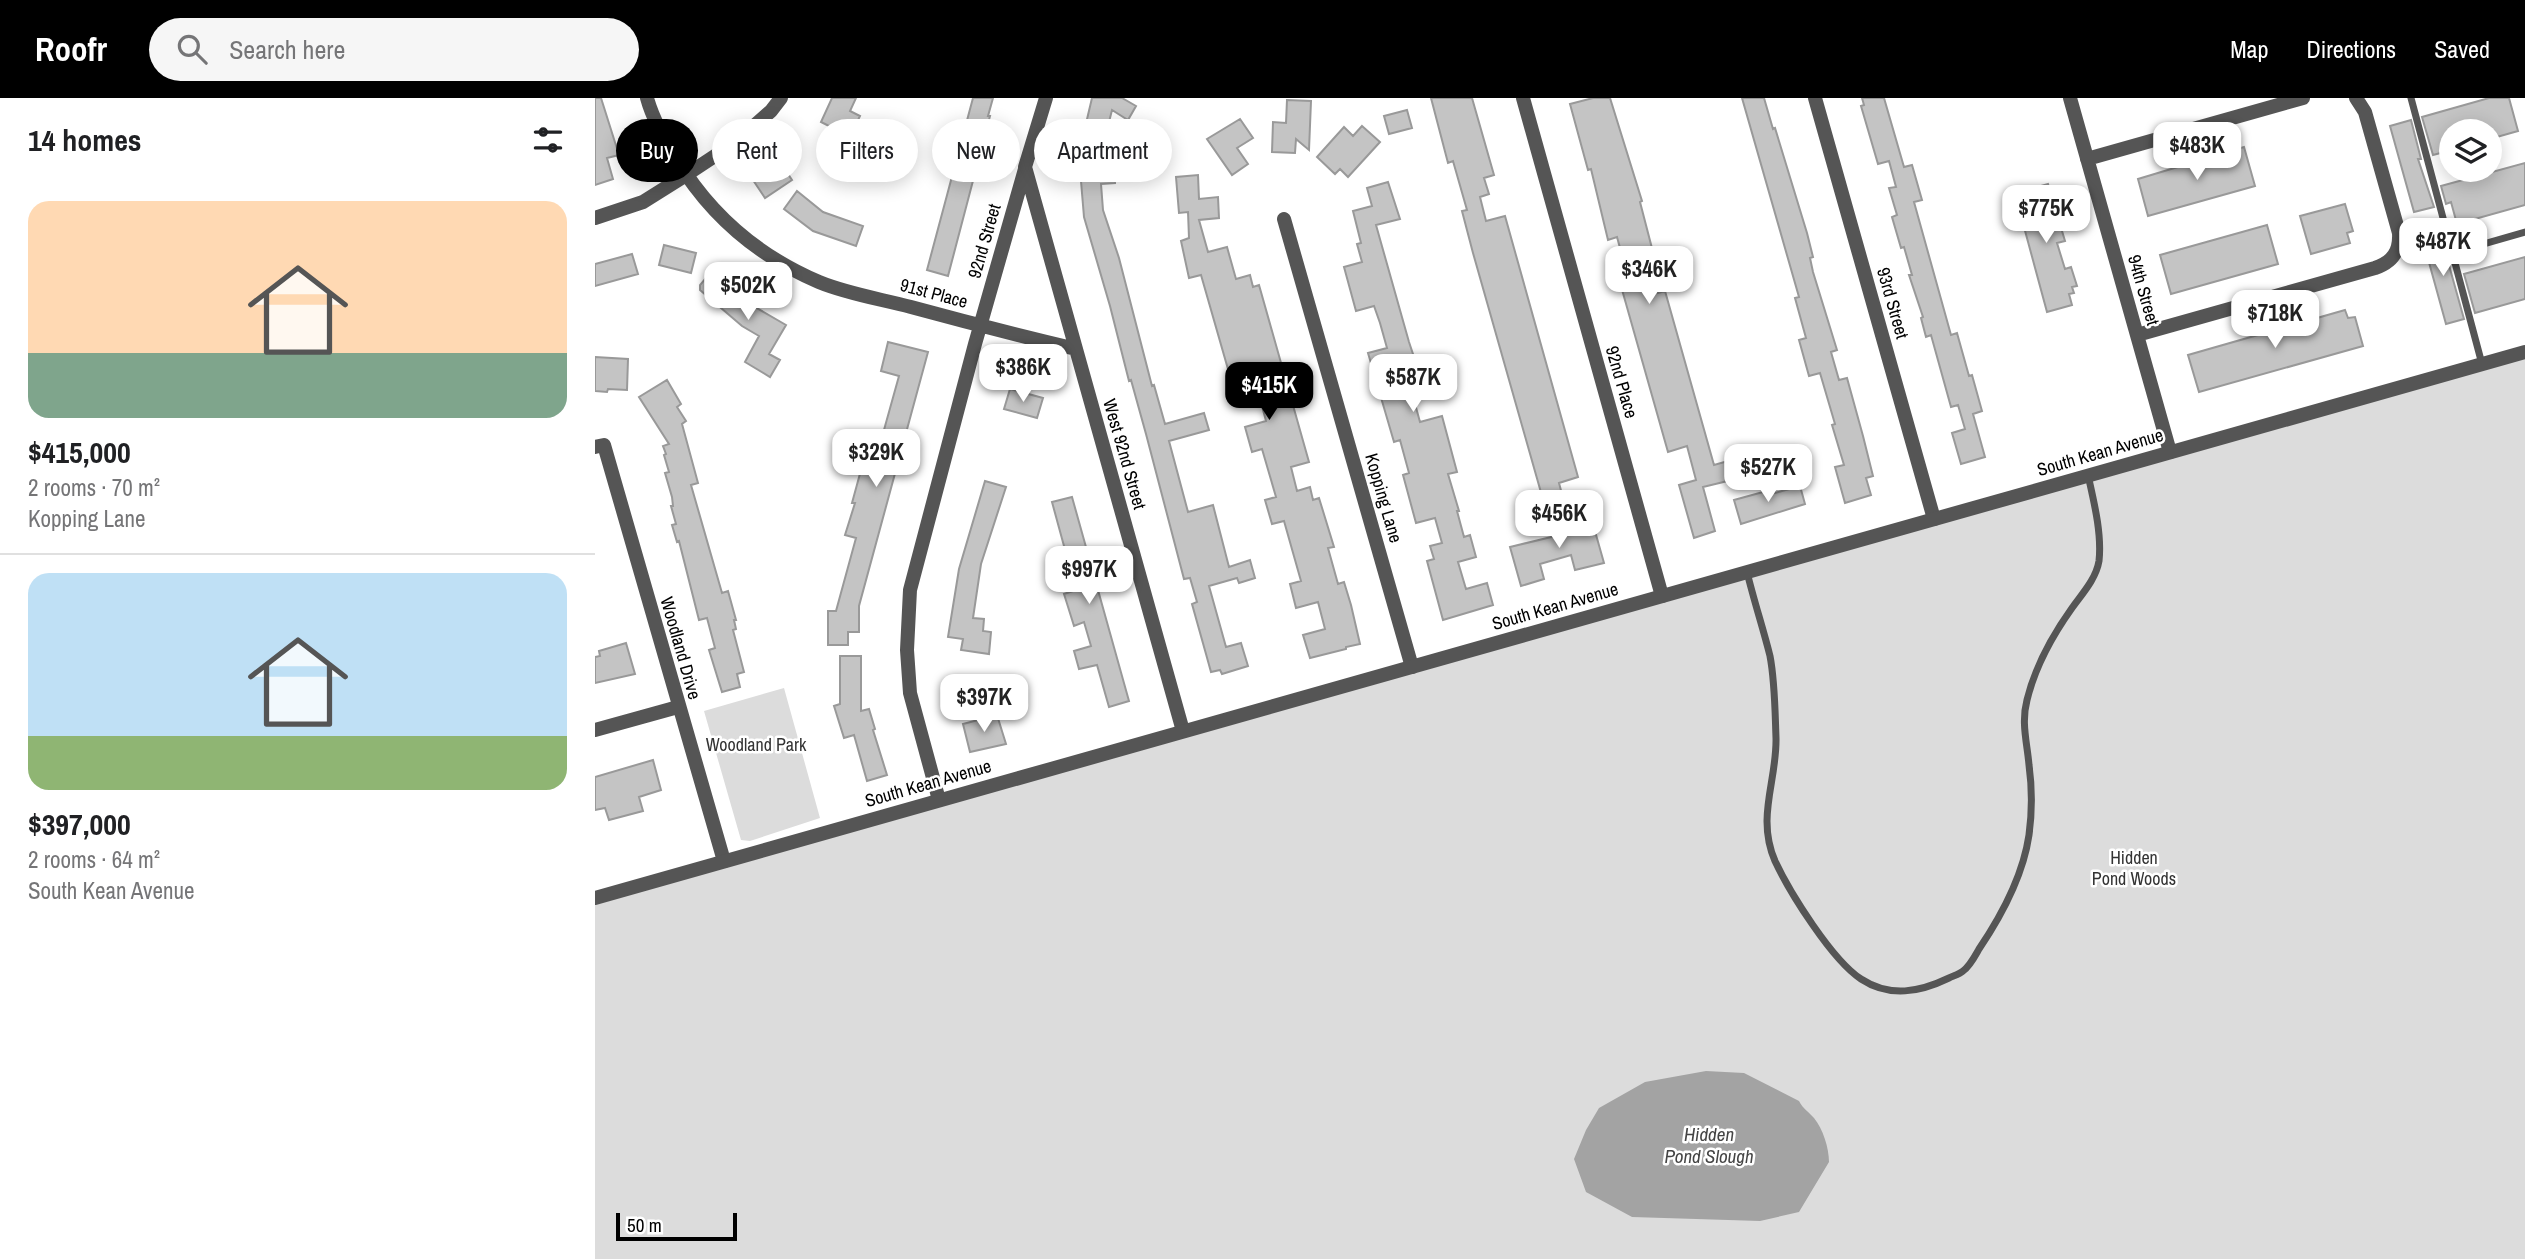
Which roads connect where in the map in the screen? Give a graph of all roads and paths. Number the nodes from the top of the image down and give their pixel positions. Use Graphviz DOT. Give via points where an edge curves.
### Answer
graph roads {
  1 [pos="647,98"];
  2 [pos="781,98"];
  3 [pos="1046,98"];
  4 [pos="1523,98"];
  5 [pos="1815,98"];
  6 [pos="2070,98"];
  7 [pos="2303,98"];
  8 [pos="2356,98"];
  9 [pos="2411,98"];
  10 [pos="656,119"];
  11 [pos="2087,159"];
  12 [pos="698,167"];
  13 [pos="1025,167"];
  14 [pos="675,182"];
  15 [pos="691,182"];
  16 [pos="595,218"];
  17 [pos="1284,219"];
  18 [pos="2525,232"];
  19 [pos="2452,253"];
  20 [pos="981,326"];
  21 [pos="2137,335"];
  22 [pos="1076,349"];
  23 [pos="2525,352"];
  24 [pos="2482,364"];
  25 [pos="600,446"];
  26 [pos="2170,452"];
  27 [pos="2088,475"];
  28 [pos="1934,519"];
  29 [pos="1747,572"];
  30 [pos="1662,596"];
  31 [pos="1412,667"];
  32 [pos="678,707"];
  33 [pos="595,730"];
  34 [pos="1184,731"];
  35 [pos="939,800"];
  36 [pos="724,861"];
  37 [pos="595,898"];
  1 -- 10 [label="street, 91st Place"];
  2 -- 12 [label="street" via="736,142"];
  3 -- 13 [label="street"];
  4 -- 30 [label="street, 92nd Place"];
  5 -- 28 [label="street, 93rd Street"];
  6 -- 11 [label="street, 94th Street"];
  7 -- 11 [label="street"];
  8 -- 21 [label="street" via="2365,112 2399,233 2398,249 2388,263"];
  9 -- 19 [label="lane"];
  11 -- 21 [label="street, 94th Street"];
  13 -- 20 [label="street, 92nd Street"];
  13 -- 22 [label="street, West 92nd Street"];
  14 -- 16 [label="street" via="643,202"];
  15 -- 20 [label="street, 91st Place" via="741,236 820,282"];
  17 -- 31 [label="street, Kopping Lane"];
  18 -- 19 [label="lane"];
  19 -- 24 [label="lane"];
  20 -- 22 [label="street"];
  20 -- 35 [label="street, 91st Place" via="910,590 910,693"];
  21 -- 26 [label="street, 94th Street"];
  22 -- 34 [label="street, West 92nd Street"];
  23 -- 24 [label="street, South Kean Avenue"];
  24 -- 26 [label="street, South Kean Avenue"];
  25 -- 32 [label="street, Woodland Drive"];
  26 -- 27 [label="street, South Kean Avenue"];
  27 -- 28 [label="street, South Kean Avenue"];
  27 -- 29 [label="lane" via="2099,564 2044,653 2026,704 2023,732 2029,764 2029,836 2011,894 1963,971 1923,989 1885,990 1860,979 1832,951 1775,860 1767,830 1776,742 1770,659"];
  28 -- 29 [label="street, South Kean Avenue"];
  29 -- 30 [label="street, South Kean Avenue"];
  30 -- 31 [label="street, South Kean Avenue"];
  31 -- 34 [label="street, South Kean Avenue"];
  32 -- 33 [label="street"];
  32 -- 36 [label="street, Woodland Drive"];
  34 -- 35 [label="street, South Kean Avenue"];
  35 -- 36 [label="street, South Kean Avenue"];
  36 -- 37 [label="street, South Kean Avenue"];
}
